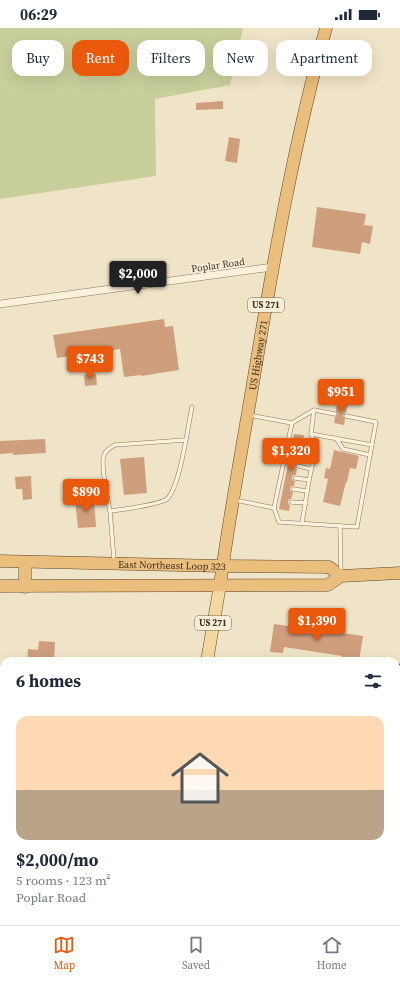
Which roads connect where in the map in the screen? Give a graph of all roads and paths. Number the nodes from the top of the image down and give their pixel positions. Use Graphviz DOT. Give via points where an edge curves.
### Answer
graph roads {
  1 [pos="326,28"];
  2 [pos="273,267"];
  3 [pos="0,304"];
  4 [pos="192,407"];
  5 [pos="314,410"];
  6 [pos="335,414"];
  7 [pos="248,415"];
  8 [pos="346,416"];
  9 [pos="292,423"];
  10 [pos="311,434"];
  11 [pos="336,438"];
  12 [pos="185,440"];
  13 [pos="302,444"];
  14 [pos="372,445"];
  15 [pos="316,448"];
  16 [pos="300,454"];
  17 [pos="370,455"];
  18 [pos="314,457"];
  19 [pos="284,462"];
  20 [pos="288,463"];
  21 [pos="298,466"];
  22 [pos="311,469"];
  23 [pos="281,475"];
  24 [pos="286,476"];
  25 [pos="296,478"];
  26 [pos="309,480"];
  27 [pos="279,486"];
  28 [pos="284,487"];
  29 [pos="293,489"];
  30 [pos="307,491"];
  31 [pos="276,499"];
  32 [pos="234,500"];
  33 [pos="281,500"];
  34 [pos="291,502"];
  35 [pos="306,504"];
  36 [pos="274,508"];
  37 [pos="110,512"];
  38 [pos="302,523"];
  39 [pos="340,526"];
  40 [pos="0,561"];
  41 [pos="25,562"];
  42 [pos="114,564"];
  43 [pos="222,566"];
  44 [pos="400,573"];
  45 [pos="341,576"];
  46 [pos="220,585"];
  47 [pos="0,586"];
  48 [pos="25,587"];
  49 [pos="208,657"];
  1 -- 2 [label="highway, US Highway 271 / US 271" via="293,161"];
  2 -- 3 [label="street, Poplar Road"];
  2 -- 7 [label="highway, US Highway 271 / US 271"];
  4 -- 12 [label="lane"];
  5 -- 6 [label="lane"];
  5 -- 9 [label="lane"];
  5 -- 10 [label="lane"];
  7 -- 9 [label="lane"];
  7 -- 32 [label="highway, US Highway 271 / US 271"];
  8 -- 14 [label="lane" via="376,422"];
  9 -- 19 [label="lane"];
  10 -- 11 [label="lane"];
  10 -- 15 [label="lane"];
  11 -- 14 [label="lane"];
  11 -- 17 [label="lane" via="343,449"];
  12 -- 37 [label="lane" via="178,478 167,499 159,503"];
  12 -- 37 [label="lane" via="115,445 108,449 103,456 103,471"];
  13 -- 15 [label="lane"];
  14 -- 17 [label="lane"];
  15 -- 18 [label="lane"];
  16 -- 18 [label="lane"];
  17 -- 39 [label="lane" via="357,527"];
  18 -- 22 [label="lane"];
  19 -- 20 [label="lane"];
  19 -- 23 [label="lane"];
  21 -- 22 [label="lane"];
  22 -- 26 [label="lane"];
  23 -- 24 [label="lane"];
  23 -- 27 [label="lane"];
  25 -- 26 [label="lane"];
  26 -- 30 [label="lane"];
  27 -- 28 [label="lane"];
  27 -- 31 [label="lane"];
  29 -- 30 [label="lane"];
  30 -- 35 [label="lane"];
  31 -- 33 [label="lane"];
  31 -- 36 [label="lane"];
  32 -- 36 [label="lane"];
  32 -- 43 [label="highway, US Highway 271 / US 271"];
  34 -- 35 [label="lane"];
  35 -- 38 [label="lane"];
  36 -- 38 [label="lane" via="279,522"];
  37 -- 42 [label="lane"];
  38 -- 39 [label="lane"];
  39 -- 45 [label="lane"];
  40 -- 41 [label="highway, East Northeast Loop 323"];
  41 -- 42 [label="highway, East Northeast Loop 323"];
  41 -- 48 [label="highway"];
  42 -- 43 [label="highway, East Northeast Loop 323"];
  43 -- 45 [label="highway, East Northeast Loop 323" via="328,567"];
  43 -- 46 [label="highway, US Highway 271 / US 271"];
  44 -- 45 [label="highway, East Northeast Loop 323"];
  45 -- 46 [label="highway, East Northeast Loop 323" via="328,584"];
  46 -- 48 [label="highway, East Northeast Loop 323"];
  46 -- 49 [label="main road, US Highway 271 / US 271"];
  47 -- 48 [label="highway, East Northeast Loop 323"];
}
